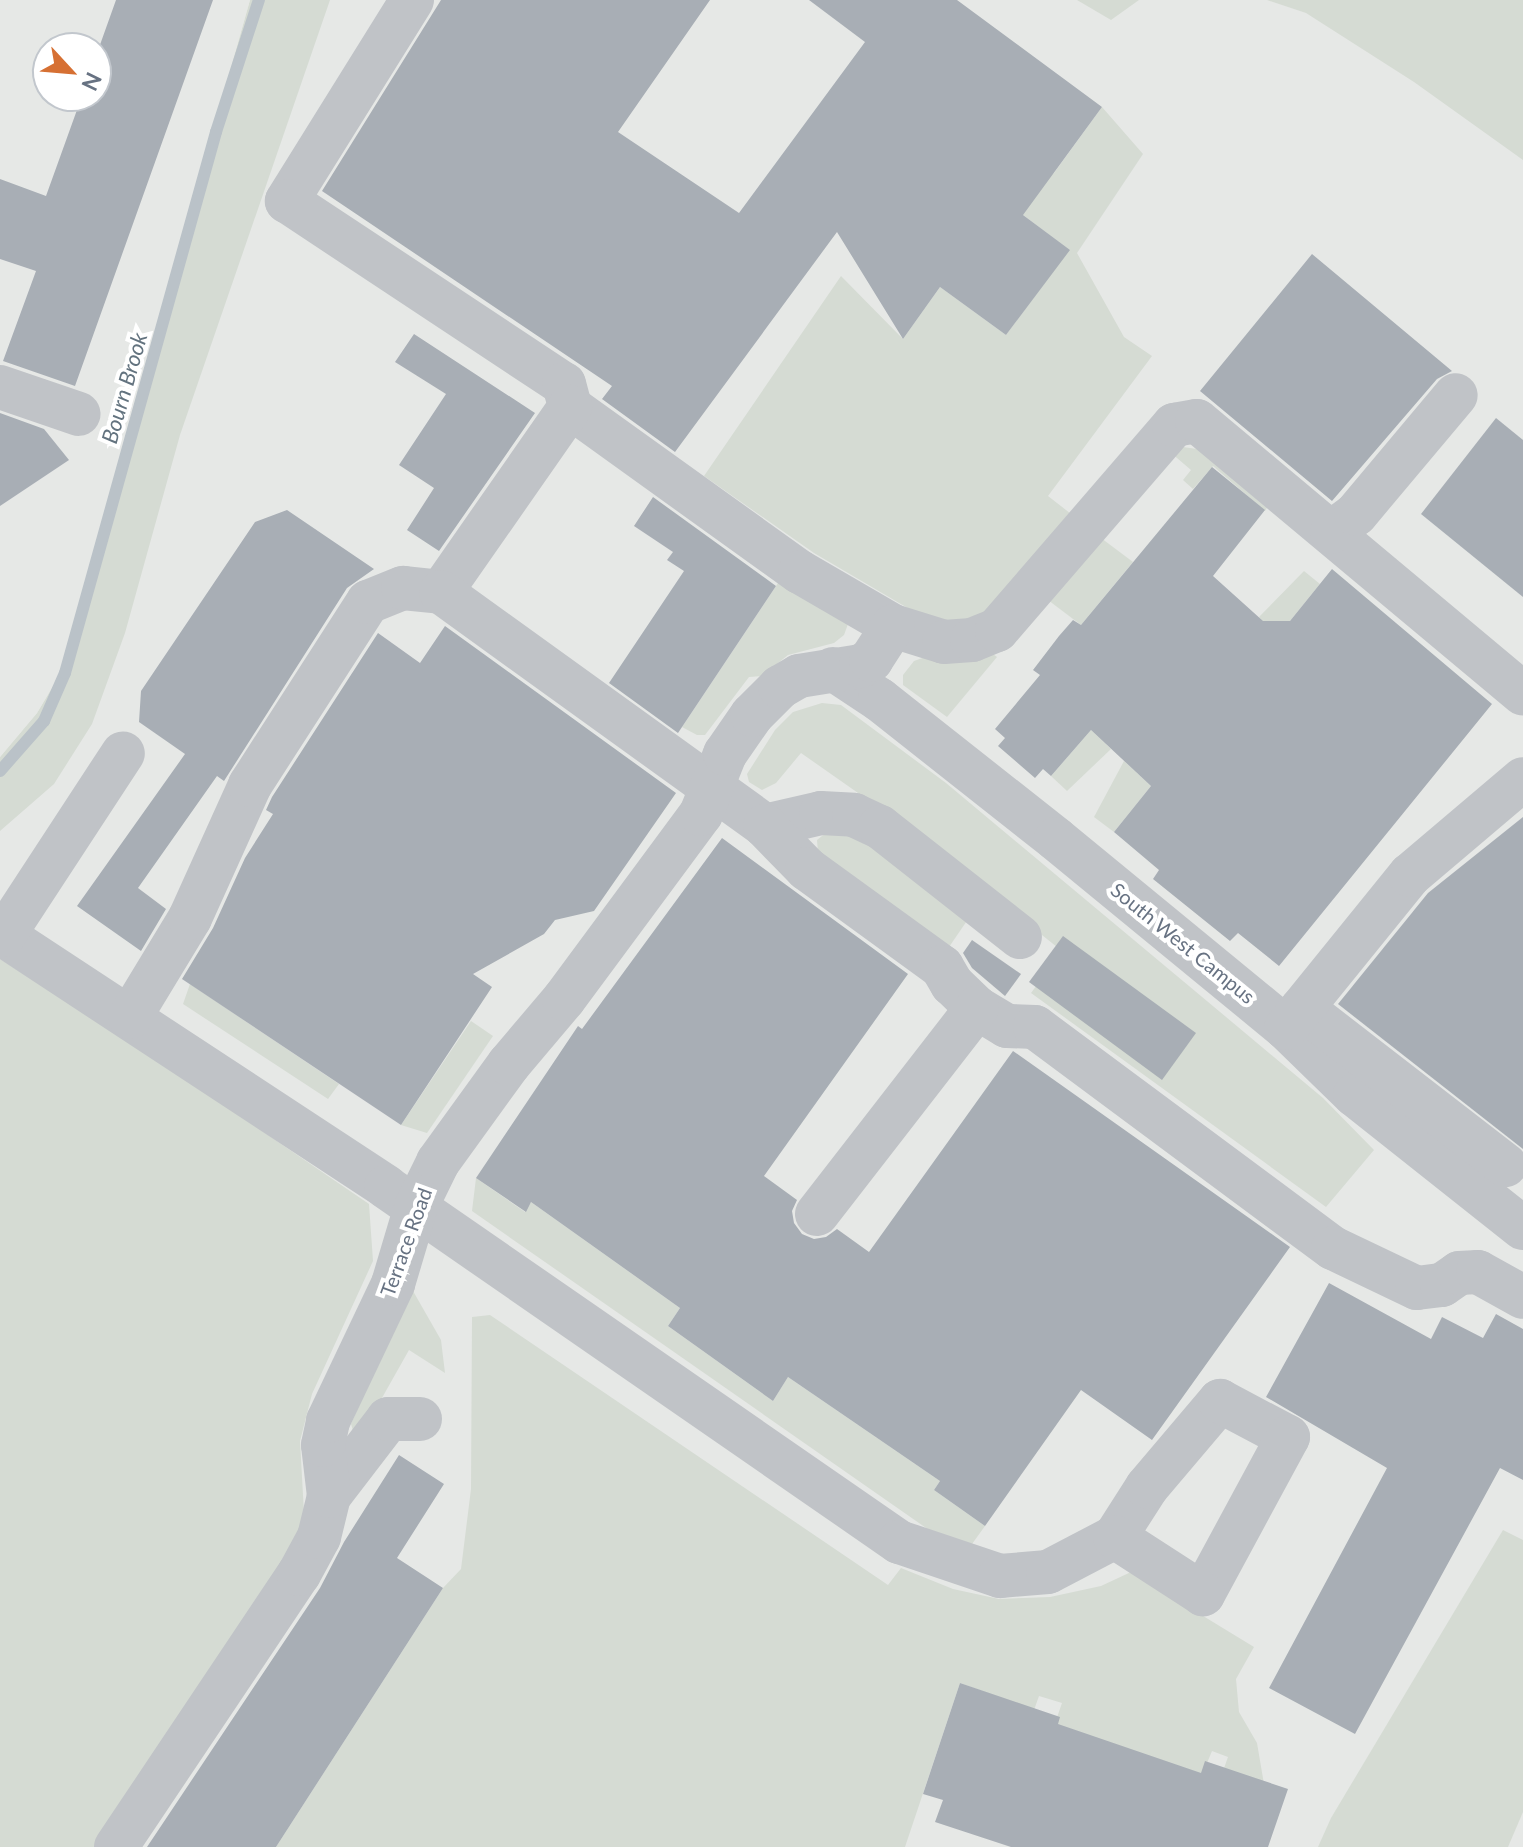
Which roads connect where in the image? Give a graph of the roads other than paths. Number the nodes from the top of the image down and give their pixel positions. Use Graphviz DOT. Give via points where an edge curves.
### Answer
graph roads {
  1 [pos="412,0"];
  2 [pos="0,387"];
  3 [pos="1456,395"];
  4 [pos="570,407"];
  5 [pos="79,414"];
  6 [pos="1332,532"];
  7 [pos="441,592"];
  8 [pos="893,626"];
  9 [pos="833,669"];
  10 [pos="1522,690"];
  11 [pos="123,753"];
  12 [pos="1523,779"];
  13 [pos="713,790"];
  14 [pos="765,826"];
  15 [pos="2,934"];
  16 [pos="1020,937"];
  17 [pos="977,1008"];
  18 [pos="130,1017"];
  19 [pos="1294,1018"];
  20 [pos="1505,1165"];
  21 [pos="416,1207"];
  22 [pos="817,1214"];
  23 [pos="1523,1228"];
  24 [pos="1523,1297"];
  25 [pos="420,1419"];
  26 [pos="329,1496"];
  27 [pos="1115,1537"];
  28 [pos="116,1847"];
  1 -- 4 [label="street" via="287,201 564,384"];
  2 -- 5 [label="street"];
  3 -- 6 [label="street" via="1356,514"];
  4 -- 7 [label="street"];
  4 -- 8 [label="street" via="800,572"];
  6 -- 8 [label="street" via="1197,421 1174,425 997,630 972,640 944,642"];
  6 -- 10 [label="street"];
  7 -- 13 [label="street"];
  7 -- 18 [label="street" via="403,588 368,602 250,785 190,918"];
  8 -- 9 [label="street, Terrace Road" via="871,660"];
  9 -- 13 [label="street, Terrace Road" via="799,676 761,706 725,754"];
  9 -- 19 [label="street, South West Campus"];
  11 -- 15 [label="street"];
  12 -- 19 [label="street" via="1410,875"];
  13 -- 14 [label="street"];
  13 -- 21 [label="street, Terrace Road" via="564,999 438,1162"];
  14 -- 16 [label="street" via="821,813 854,815 880,827"];
  14 -- 17 [label="street" via="807,869 942,967"];
  15 -- 18 [label="street"];
  17 -- 22 [label="street"];
  17 -- 24 [label="street" via="1007,1026 1035,1027 1350,1258 1417,1288 1478,1272"];
  18 -- 21 [label="street"];
  19 -- 20 [label="street"];
  19 -- 23 [label="street, South West Campus" via="1355,1095"];
  21 -- 26 [label="street, Terrace Road" via="393,1284 328,1421 323,1445"];
  21 -- 27 [label="street" via="899,1542 1000,1576 1048,1572"];
  25 -- 26 [label="street" via="388,1419"];
  26 -- 28 [label="street, Terrace Road" via="319,1537 299,1574"];
}
